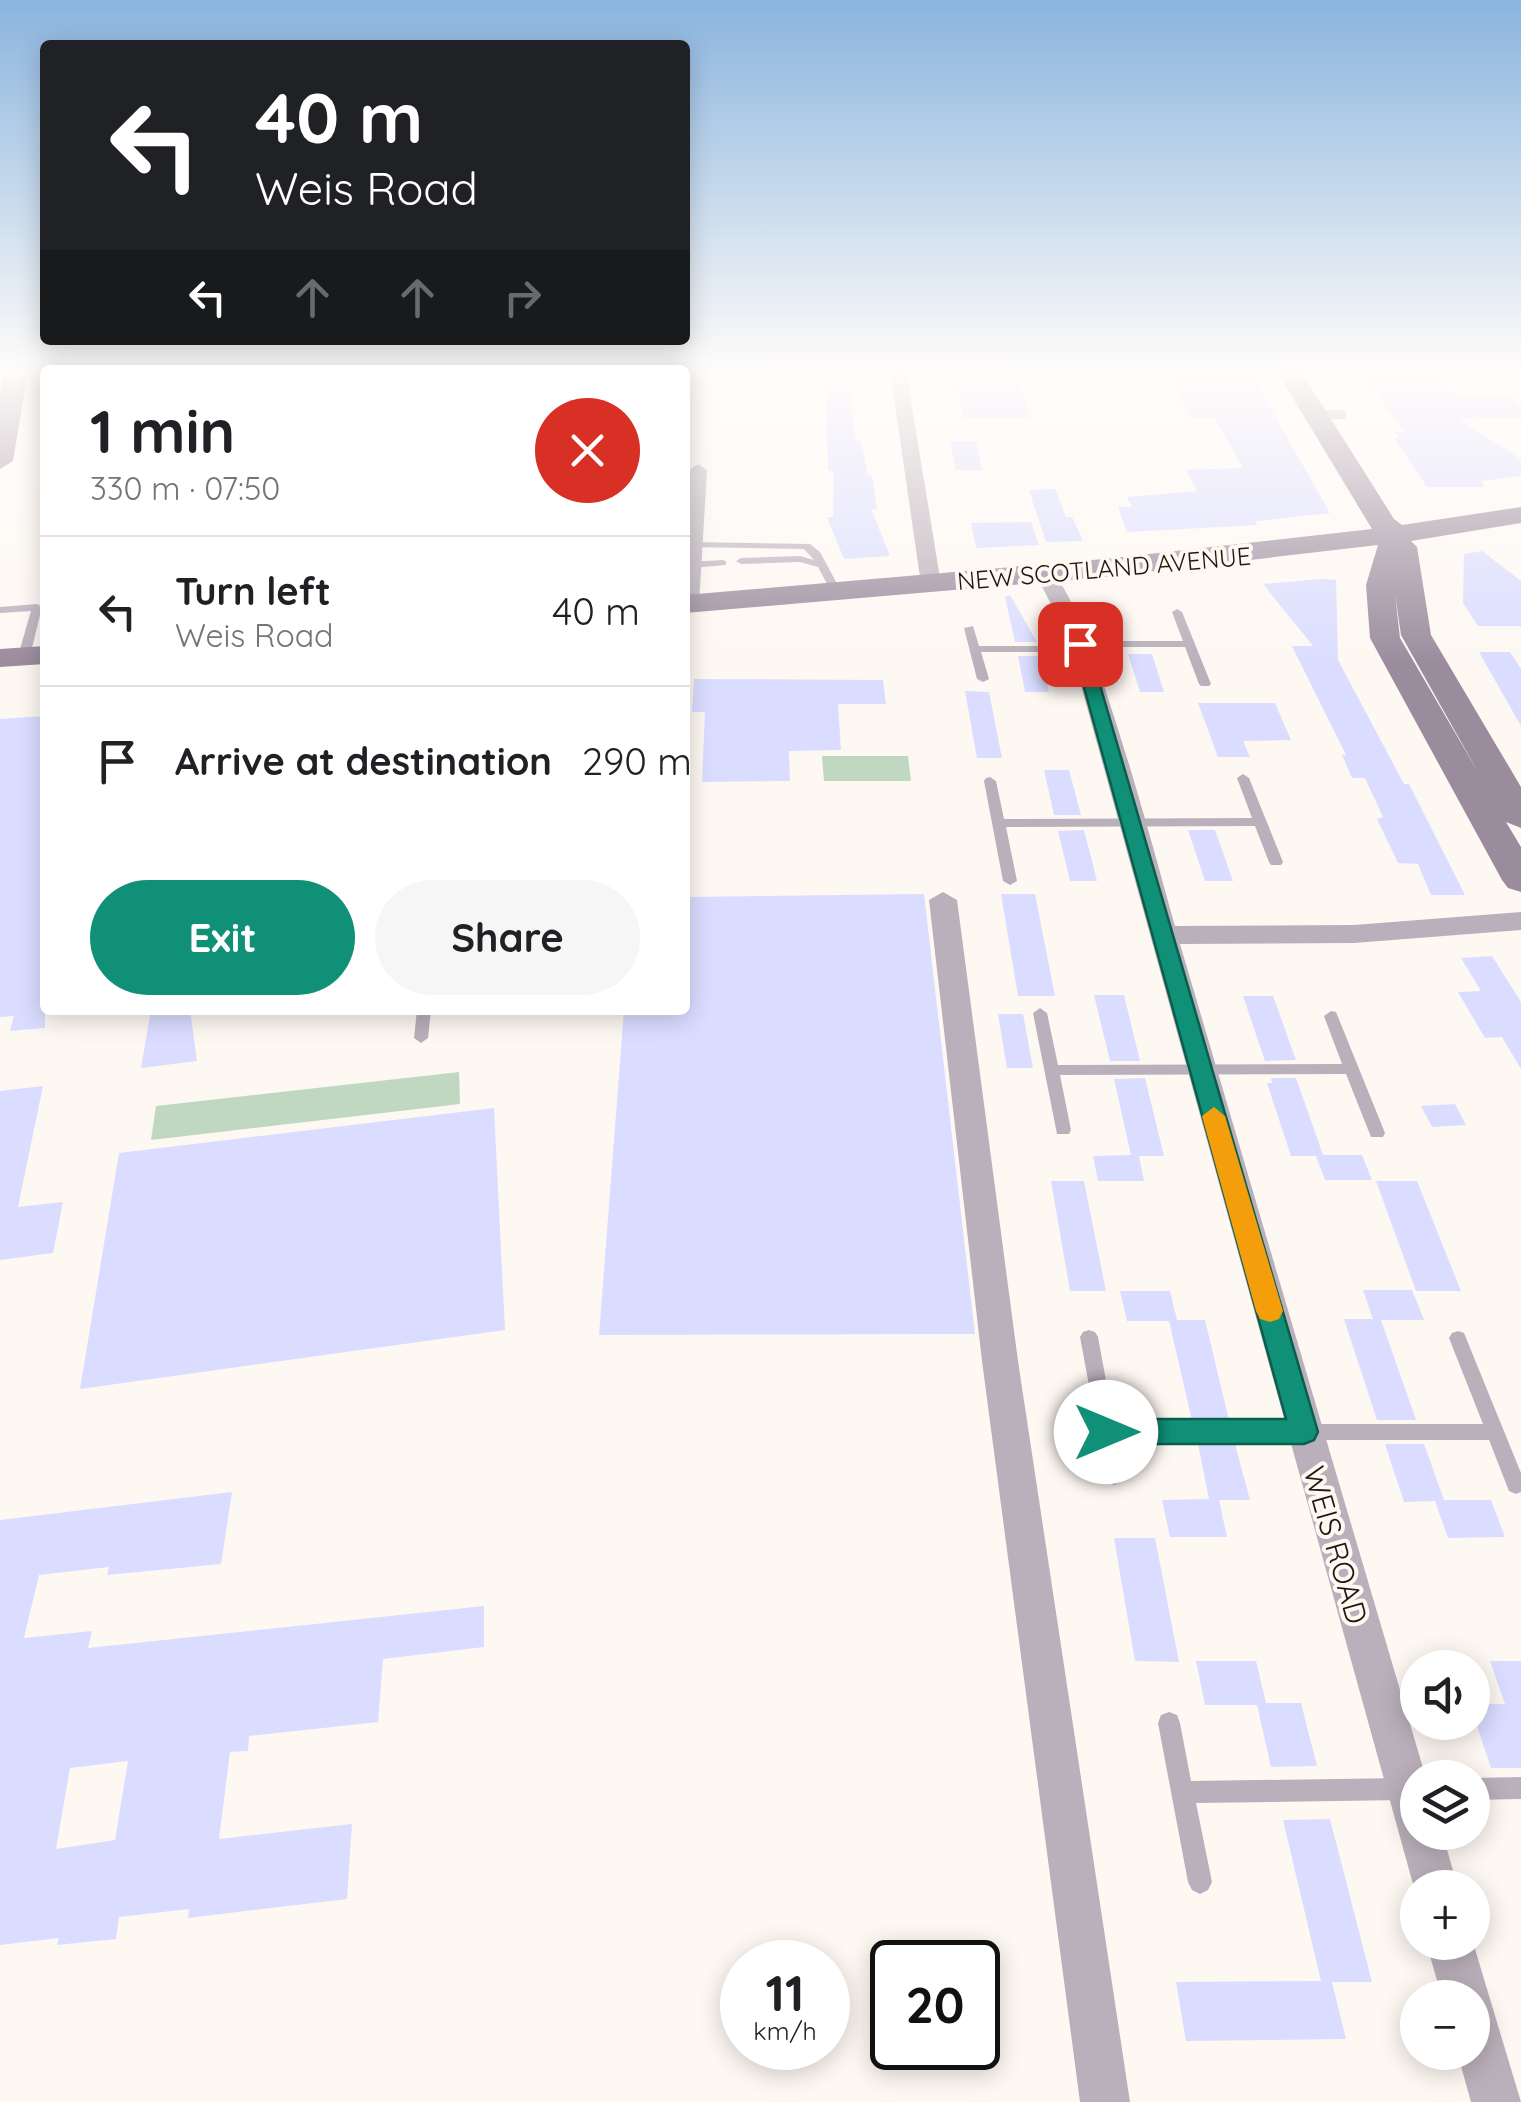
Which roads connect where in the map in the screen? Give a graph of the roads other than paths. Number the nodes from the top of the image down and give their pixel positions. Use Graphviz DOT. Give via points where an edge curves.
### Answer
graph roads {
  1 [pos="913,468"];
  2 [pos="1354,468"];
  3 [pos="698,470"];
  4 [pos="1521,515"];
  5 [pos="1397,535"];
  6 [pos="692,555"];
  7 [pos="741,562"];
  8 [pos="722,563"];
  9 [pos="690,575"];
  10 [pos="1046,575"];
  11 [pos="830,580"];
  12 [pos="931,584"];
  13 [pos="690,603"];
  14 [pos="0,610"];
  15 [pos="1176,612"];
  16 [pos="969,628"];
  17 [pos="1189,644"];
  18 [pos="1081,647"];
  19 [pos="975,649"];
  20 [pos="23,656"];
  21 [pos="983,679"];
  22 [pos="1205,684"];
  23 [pos="1423,708"];
  24 [pos="1457,708"];
  25 [pos="1243,778"];
  26 [pos="990,780"];
  27 [pos="1521,817"];
  28 [pos="1130,822"];
  29 [pos="1260,822"];
  30 [pos="999,823"];
  31 [pos="1276,862"];
  32 [pos="1521,880"];
  33 [pos="1010,881"];
  34 [pos="943,900"];
  35 [pos="1521,921"];
  36 [pos="1162,935"];
  37 [pos="1040,1014"];
  38 [pos="424,1015"];
  39 [pos="1331,1016"];
  40 [pos="422,1038"];
  41 [pos="1352,1069"];
  42 [pos="1052,1070"];
  43 [pos="1200,1070"];
  44 [pos="1063,1130"];
  45 [pos="1376,1133"];
  46 [pos="1088,1337"];
  47 [pos="1458,1338"];
  48 [pos="1106,1432"];
  49 [pos="1304,1432"];
  50 [pos="1495,1432"];
  51 [pos="1114,1476"];
  52 [pos="1516,1485"];
  53 [pos="1169,1723"];
  54 [pos="1400,1760"];
  55 [pos="1490,1788"];
  56 [pos="1521,1788"];
  57 [pos="1182,1792"];
  58 [pos="1400,1809"];
  59 [pos="1200,1882"];
  60 [pos="1487,2070"];
  61 [pos="1104,2102"];
  62 [pos="1496,2102"];
  1 -- 12 [label="street"];
  2 -- 5 [label="street" via="1382,524"];
  3 -- 6 [label="street"];
  4 -- 5 [label="street, NEW SCOTLAND AVENUE"];
  5 -- 10 [label="street, NEW SCOTLAND AVENUE"];
  5 -- 23 [label="street" via="1383,561 1381,626"];
  5 -- 24 [label="street" via="1416,635"];
  6 -- 8 [label="lane"];
  6 -- 9 [label="street"];
  6 -- 11 [label="lane" via="802,544"];
  7 -- 11 [label="lane" via="800,558 814,561"];
  10 -- 12 [label="street, NEW SCOTLAND AVENUE"];
  10 -- 18 [label="street, WEIS ROAD"];
  11 -- 12 [label="street, NEW SCOTLAND AVENUE"];
  11 -- 13 [label="street, NEW SCOTLAND AVENUE"];
  14 -- 20 [label="lane" via="37,607"];
  15 -- 17 [label="lane"];
  16 -- 19 [label="lane"];
  17 -- 18 [label="lane"];
  17 -- 22 [label="lane"];
  18 -- 19 [label="lane"];
  18 -- 28 [label="street, WEIS ROAD"];
  19 -- 21 [label="lane"];
  23 -- 24 [label="street"];
  23 -- 32 [label="street"];
  24 -- 27 [label="street"];
  25 -- 29 [label="lane"];
  26 -- 30 [label="lane"];
  28 -- 29 [label="lane"];
  28 -- 30 [label="lane"];
  28 -- 36 [label="street, WEIS ROAD"];
  29 -- 31 [label="lane"];
  30 -- 33 [label="lane"];
  34 -- 61 [label="street"];
  35 -- 36 [label="street" via="1354,934"];
  36 -- 43 [label="street, WEIS ROAD"];
  37 -- 42 [label="lane"];
  38 -- 40 [label="lane"];
  39 -- 41 [label="lane"];
  41 -- 43 [label="lane"];
  41 -- 45 [label="lane"];
  42 -- 43 [label="lane"];
  42 -- 44 [label="lane"];
  43 -- 49 [label="street, WEIS ROAD"];
  46 -- 48 [label="lane"];
  47 -- 50 [label="lane"];
  48 -- 49 [label="lane"];
  48 -- 51 [label="lane"];
  49 -- 50 [label="lane"];
  49 -- 54 [label="street, WEIS ROAD"];
  50 -- 52 [label="lane"];
  53 -- 57 [label="lane"];
  55 -- 56 [label="lane"];
  57 -- 58 [label="lane"];
  57 -- 59 [label="lane"];
  60 -- 62 [label="street"];
}
